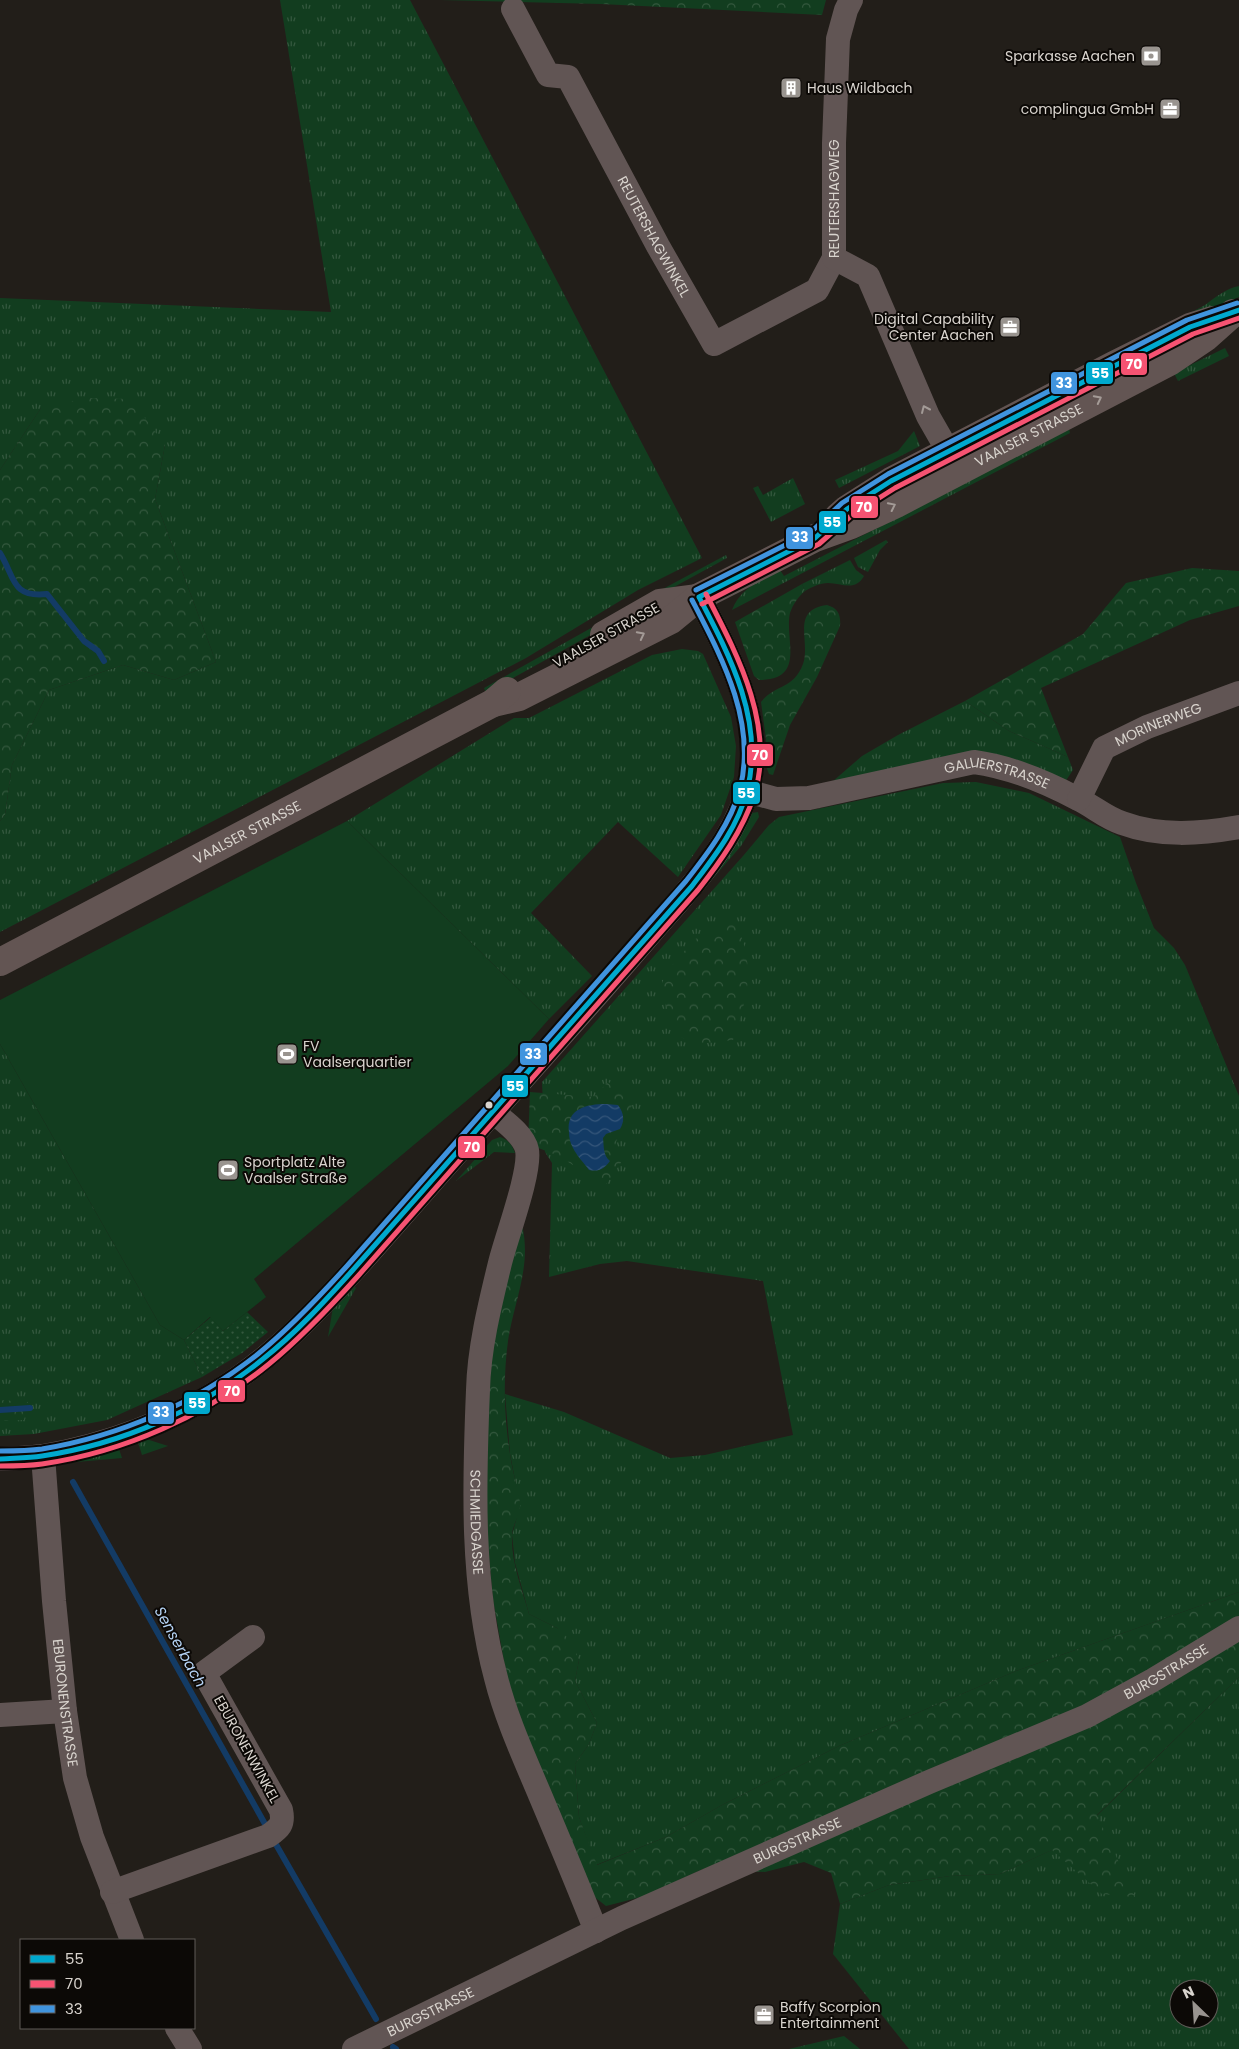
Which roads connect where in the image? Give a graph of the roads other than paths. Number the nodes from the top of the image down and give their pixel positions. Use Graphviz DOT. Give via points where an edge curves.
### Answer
graph roads {
  1 [pos="851,0"];
  2 [pos="513,9"];
  3 [pos="834,258"];
  4 [pos="1236,311"];
  5 [pos="948,451"];
  6 [pos="815,538"];
  7 [pos="699,597"];
  8 [pos="1239,693"];
  9 [pos="747,791"];
  10 [pos="1080,799"];
  11 [pos="1239,827"];
  12 [pos="0,962"];
  13 [pos="493,1112"];
  14 [pos="43,1456"];
  15 [pos="0,1459"];
  16 [pos="1239,1628"];
  17 [pos="253,1637"];
  18 [pos="65,1711"];
  19 [pos="0,1715"];
  20 [pos="112,1892"];
  21 [pos="596,1930"];
  22 [pos="132,1939"];
  23 [pos="178,2029"];
  24 [pos="190,2049"];
  25 [pos="354,2049"];
  1 -- 3 [label="street, REUTERSHAGWEG" via="838,39"];
  2 -- 3 [label="street, REUTERSHAGWINKEL" via="548,75 568,77 714,344 817,290"];
  5 -- 3 [label="street, REUTERSHAGWEG, one-way" via="928,416 868,276"];
  4 -- 5 [label="main road, VAALSER STRASSE" via="1190,328"];
  6 -- 4 [label="main road, VAALSER STRASSE, one-way" via="896,504 1171,361 1206,338"];
  5 -- 6 [label="main road, VAALSER STRASSE" via="847,509"];
  6 -- 7 [label="main road, VAALSER STRASSE"];
  7 -- 9 [label="street" via="744,697 752,737"];
  7 -- 12 [label="main road, VAALSER STRASSE" via="671,620 519,697 494,703"];
  8 -- 10 [label="street, MORINERWEG" via="1147,727 1104,748"];
  9 -- 10 [label="street, GALLIERSTRASSE" via="776,799 809,798 974,762 996,765"];
  9 -- 13 [label="street" via="730,830 707,868"];
  10 -- 11 [label="street, GALLIERSTRASSE" via="1122,823 1160,833 1206,833"];
  13 -- 14 [label="street" via="331,1295 253,1368 178,1413 133,1432"];
  13 -- 21 [label="street, SCHMIEDGASSE" via="514,1128 527,1149 525,1175 498,1273 478,1379 475,1501 484,1628 496,1679 516,1739"];
  14 -- 15 [label="street"];
  14 -- 18 [label="street, EBURONENSTRASSE"];
  16 -- 21 [label="street, BURGSTRASSE" via="1087,1716 929,1782"];
  17 -- 20 [label="street, EBURONENWINKEL" via="204,1673 281,1810 283,1820 280,1829"];
  18 -- 19 [label="street"];
  18 -- 20 [label="street, EBURONENSTRASSE" via="75,1778"];
  20 -- 22 [label="street, EBURONENSTRASSE"];
  21 -- 25 [label="street, BURGSTRASSE"];
  23 -- 24 [label="street"];
}
